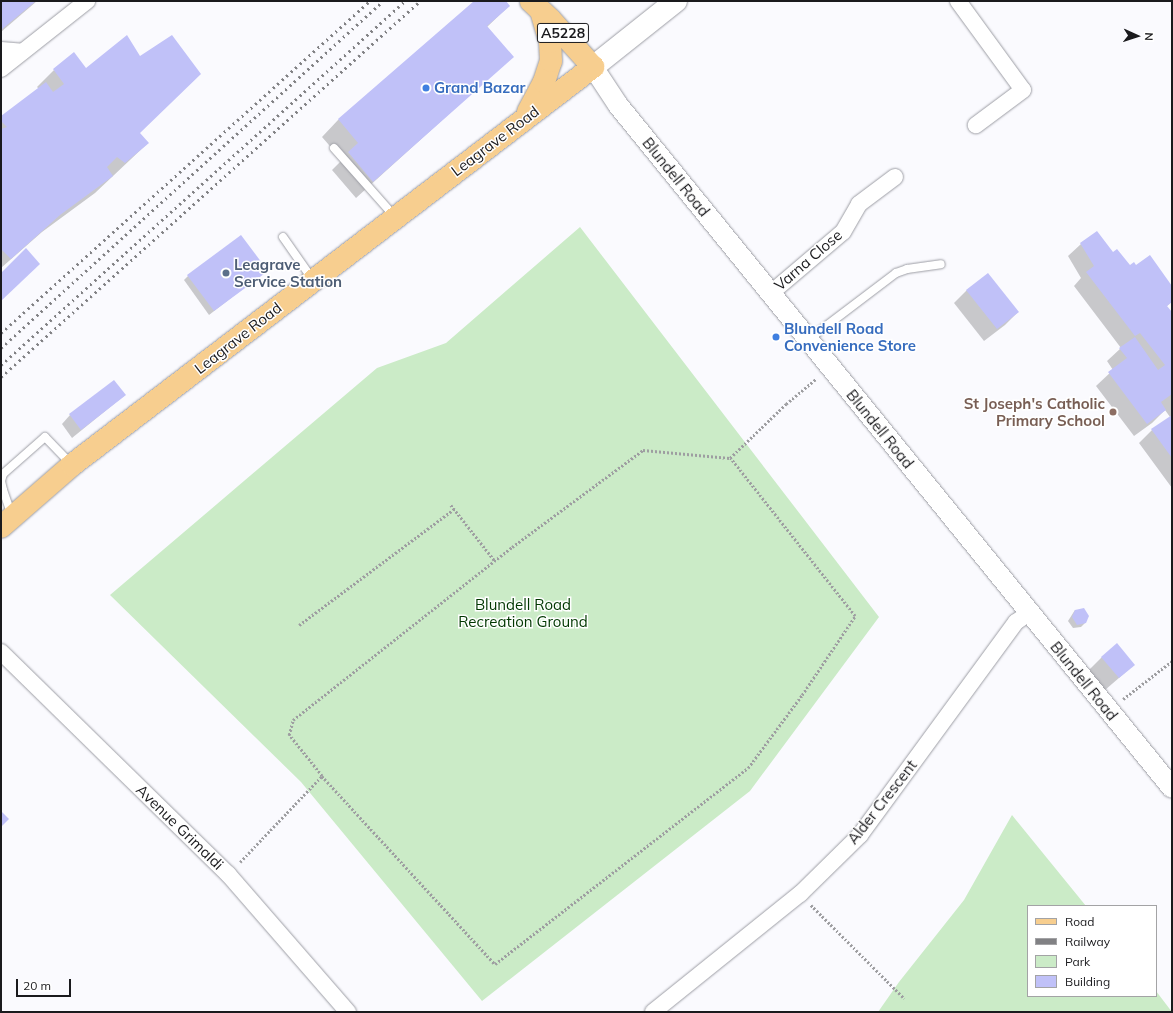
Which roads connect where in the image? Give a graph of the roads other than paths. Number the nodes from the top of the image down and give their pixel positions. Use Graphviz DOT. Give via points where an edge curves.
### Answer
graph roads {
  1 [pos="87,1"];
  2 [pos="676,1"];
  3 [pos="958,1"];
  4 [pos="536,6"];
  5 [pos="1,50"];
  6 [pos="22,52"];
  7 [pos="593,67"];
  8 [pos="1,70"];
  9 [pos="524,118"];
  10 [pos="976,125"];
  11 [pos="334,148"];
  12 [pos="895,177"];
  13 [pos="395,217"];
  14 [pos="283,237"];
  15 [pos="941,264"];
  16 [pos="313,280"];
  17 [pos="771,293"];
  18 [pos="808,339"];
  19 [pos="72,465"];
  20 [pos="6,522"];
  21 [pos="1029,613"];
  22 [pos="1,652"];
  23 [pos="1172,788"];
  24 [pos="348,1012"];
  25 [pos="653,1012"];
  1 -- 6 [label="street"];
  2 -- 7 [label="main road"];
  3 -- 10 [label="street" via="1023,90"];
  4 -- 7 [label="main road, A5228"];
  4 -- 9 [label="main road" via="550,42 551,61 544,82"];
  5 -- 6 [label="street"];
  6 -- 8 [label="street"];
  7 -- 9 [label="main road, Leagrave Road / A5228"];
  7 -- 17 [label="street, Blundell Road" via="618,105"];
  9 -- 13 [label="main road, Leagrave Road / A5228"];
  11 -- 13 [label="lane"];
  12 -- 17 [label="street, Varna Close" via="859,204 843,232"];
  13 -- 16 [label="main road, Leagrave Road / A5228"];
  14 -- 16 [label="lane"];
  15 -- 18 [label="lane" via="896,273"];
  16 -- 19 [label="main road, Leagrave Road / A5228"];
  17 -- 18 [label="street, Blundell Road"];
  18 -- 21 [label="street, Blundell Road"];
  19 -- 20 [label="main road, Leagrave Road / A5228"];
  19 -- 20 [label="lane" via="46,437 3,474 1,481"];
  21 -- 23 [label="street, Blundell Road"];
  21 -- 25 [label="street, Alder Crescent" via="1016,622 860,835 800,894"];
  22 -- 24 [label="street, Avenue Grimaldi" via="228,874"];
}
